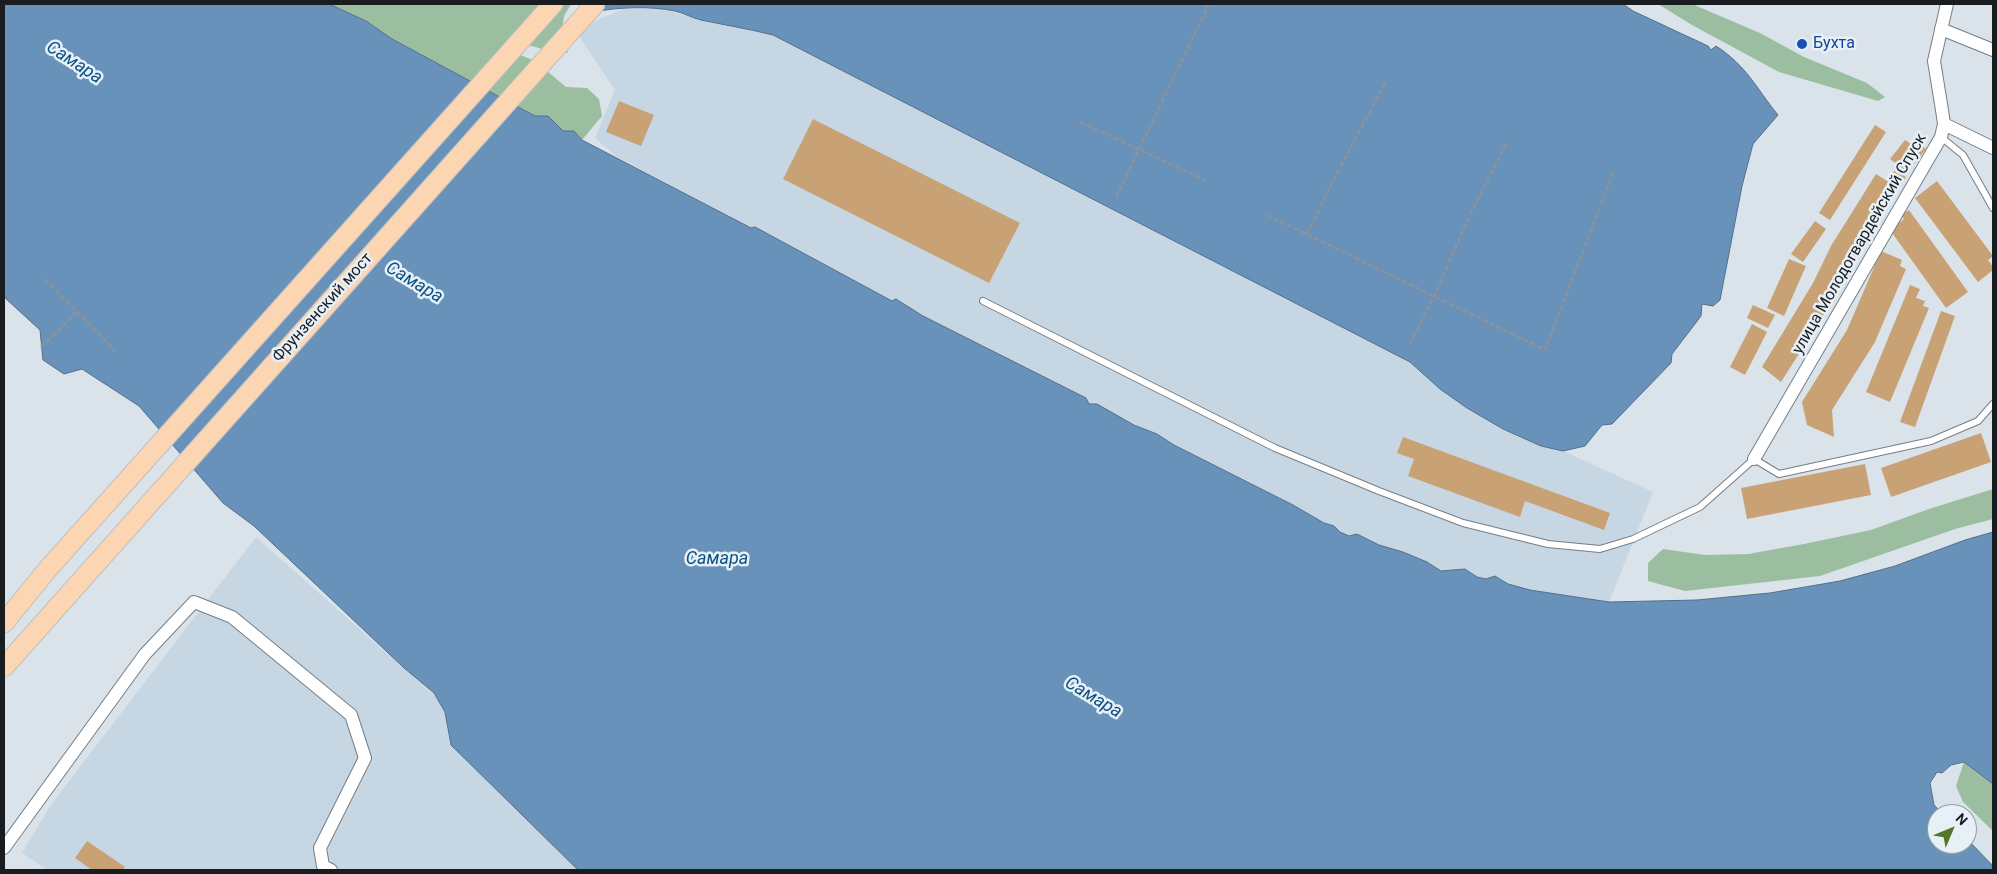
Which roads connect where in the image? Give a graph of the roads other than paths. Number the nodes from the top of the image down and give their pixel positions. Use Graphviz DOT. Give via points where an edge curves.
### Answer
graph roads {
  1 [pos="553,4"];
  2 [pos="595,4"];
  3 [pos="1947,4"];
  4 [pos="1941,29"];
  5 [pos="1993,50"];
  6 [pos="1944,124"];
  7 [pos="1941,137"];
  8 [pos="1993,148"];
  9 [pos="1993,208"];
  10 [pos="984,301"];
  11 [pos="1993,404"];
  12 [pos="1754,459"];
  13 [pos="4,623"];
  14 [pos="4,667"];
  15 [pos="4,848"];
  16 [pos="332,870"];
  1 -- 13 [label="main road, Фрунзенский мост" via="47,570"];
  2 -- 14 [label="main road, Фрунзенский мост"];
  3 -- 4 [label="street, улица Молодогвардейский Спуск"];
  4 -- 5 [label="street"];
  4 -- 6 [label="street, улица Молодогвардейский Спуск" via="1934,61"];
  6 -- 7 [label="street, улица Молодогвардейский Спуск"];
  6 -- 8 [label="street"];
  7 -- 9 [label="lane" via="1963,155"];
  7 -- 12 [label="street, улица Молодогвардейский Спуск"];
  10 -- 12 [label="lane" via="1275,448 1463,523 1548,544 1600,549 1633,539 1700,507"];
  11 -- 12 [label="lane" via="1978,421 1932,441 1779,474"];
  15 -- 16 [label="street" via="145,654 194,602 232,617 351,715 365,758 320,848 324,866"];
}
